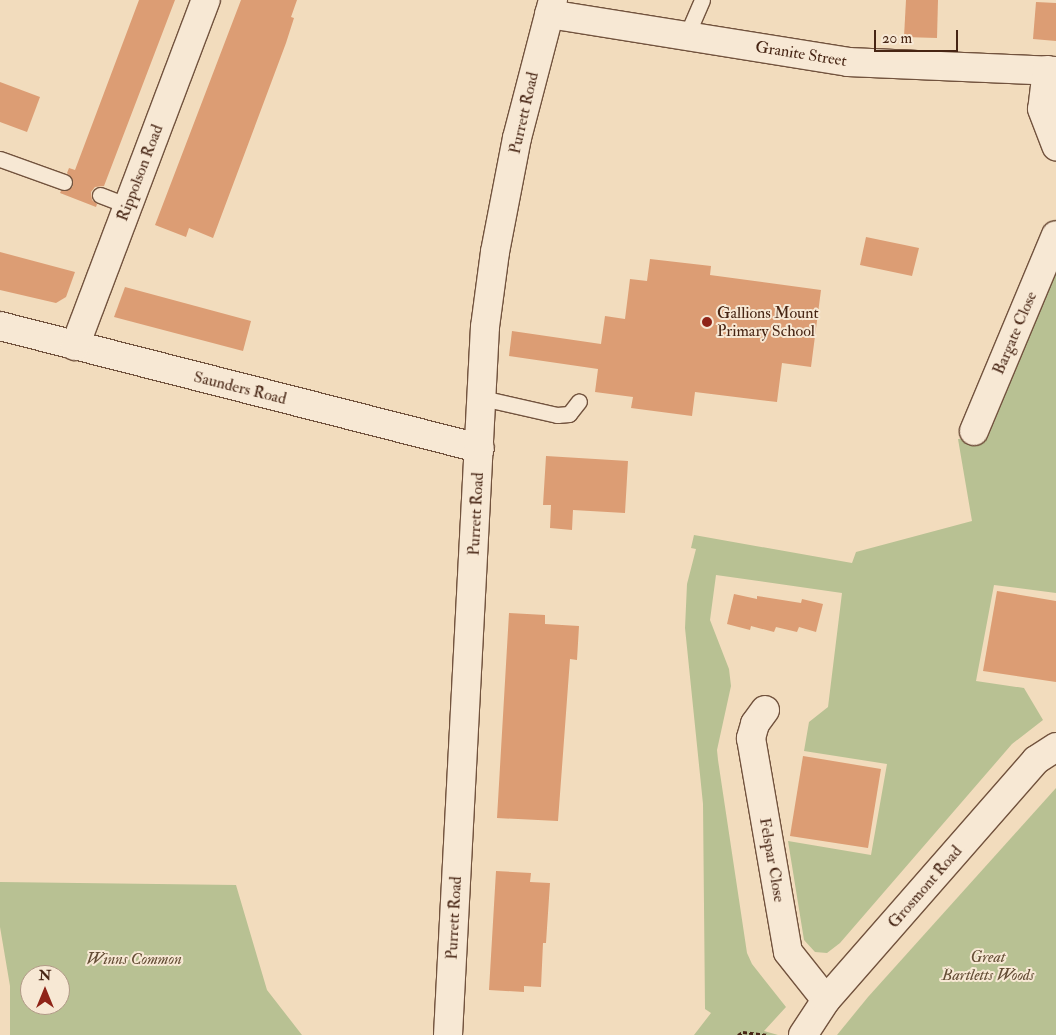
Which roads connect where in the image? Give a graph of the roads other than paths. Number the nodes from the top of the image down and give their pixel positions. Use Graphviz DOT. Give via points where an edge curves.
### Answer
graph roads {
  1 [pos="206,0"];
  2 [pos="702,0"];
  3 [pos="551,7"];
  4 [pos="686,36"];
  5 [pos="1051,70"];
  6 [pos="1056,146"];
  7 [pos="0,159"];
  8 [pos="64,182"];
  9 [pos="100,196"];
  10 [pos="128,206"];
  11 [pos="1056,235"];
  12 [pos="0,326"];
  13 [pos="75,346"];
  14 [pos="482,398"];
  15 [pos="578,401"];
  16 [pos="974,432"];
  17 [pos="480,448"];
  18 [pos="765,710"];
  19 [pos="1056,746"];
  20 [pos="826,1000"];
  21 [pos="448,1035"];
  22 [pos="803,1035"];
  1 -- 10 [label="street, Rippolson Road"];
  2 -- 4 [label="lane"];
  3 -- 4 [label="street, Granite Street"];
  3 -- 14 [label="street, Purrett Road" via="517,138 495,252 485,327"];
  4 -- 5 [label="street, Granite Street" via="848,62"];
  5 -- 6 [label="street" via="1042,108"];
  7 -- 8 [label="lane"];
  9 -- 10 [label="lane"];
  10 -- 13 [label="street, Rippolson Road"];
  11 -- 16 [label="street, Bargate Close"];
  12 -- 13 [label="street, Saunders Road"];
  13 -- 17 [label="street, Saunders Road"];
  14 -- 15 [label="lane" via="557,415 569,414"];
  14 -- 17 [label="street, Purrett Road"];
  17 -- 21 [label="street, Purrett Road"];
  18 -- 20 [label="street, Felspar Close" via="754,724 751,738 788,952"];
  19 -- 20 [label="street, Grosmont Road" via="1036,760"];
  20 -- 22 [label="street, Grosmont Road"];
}
